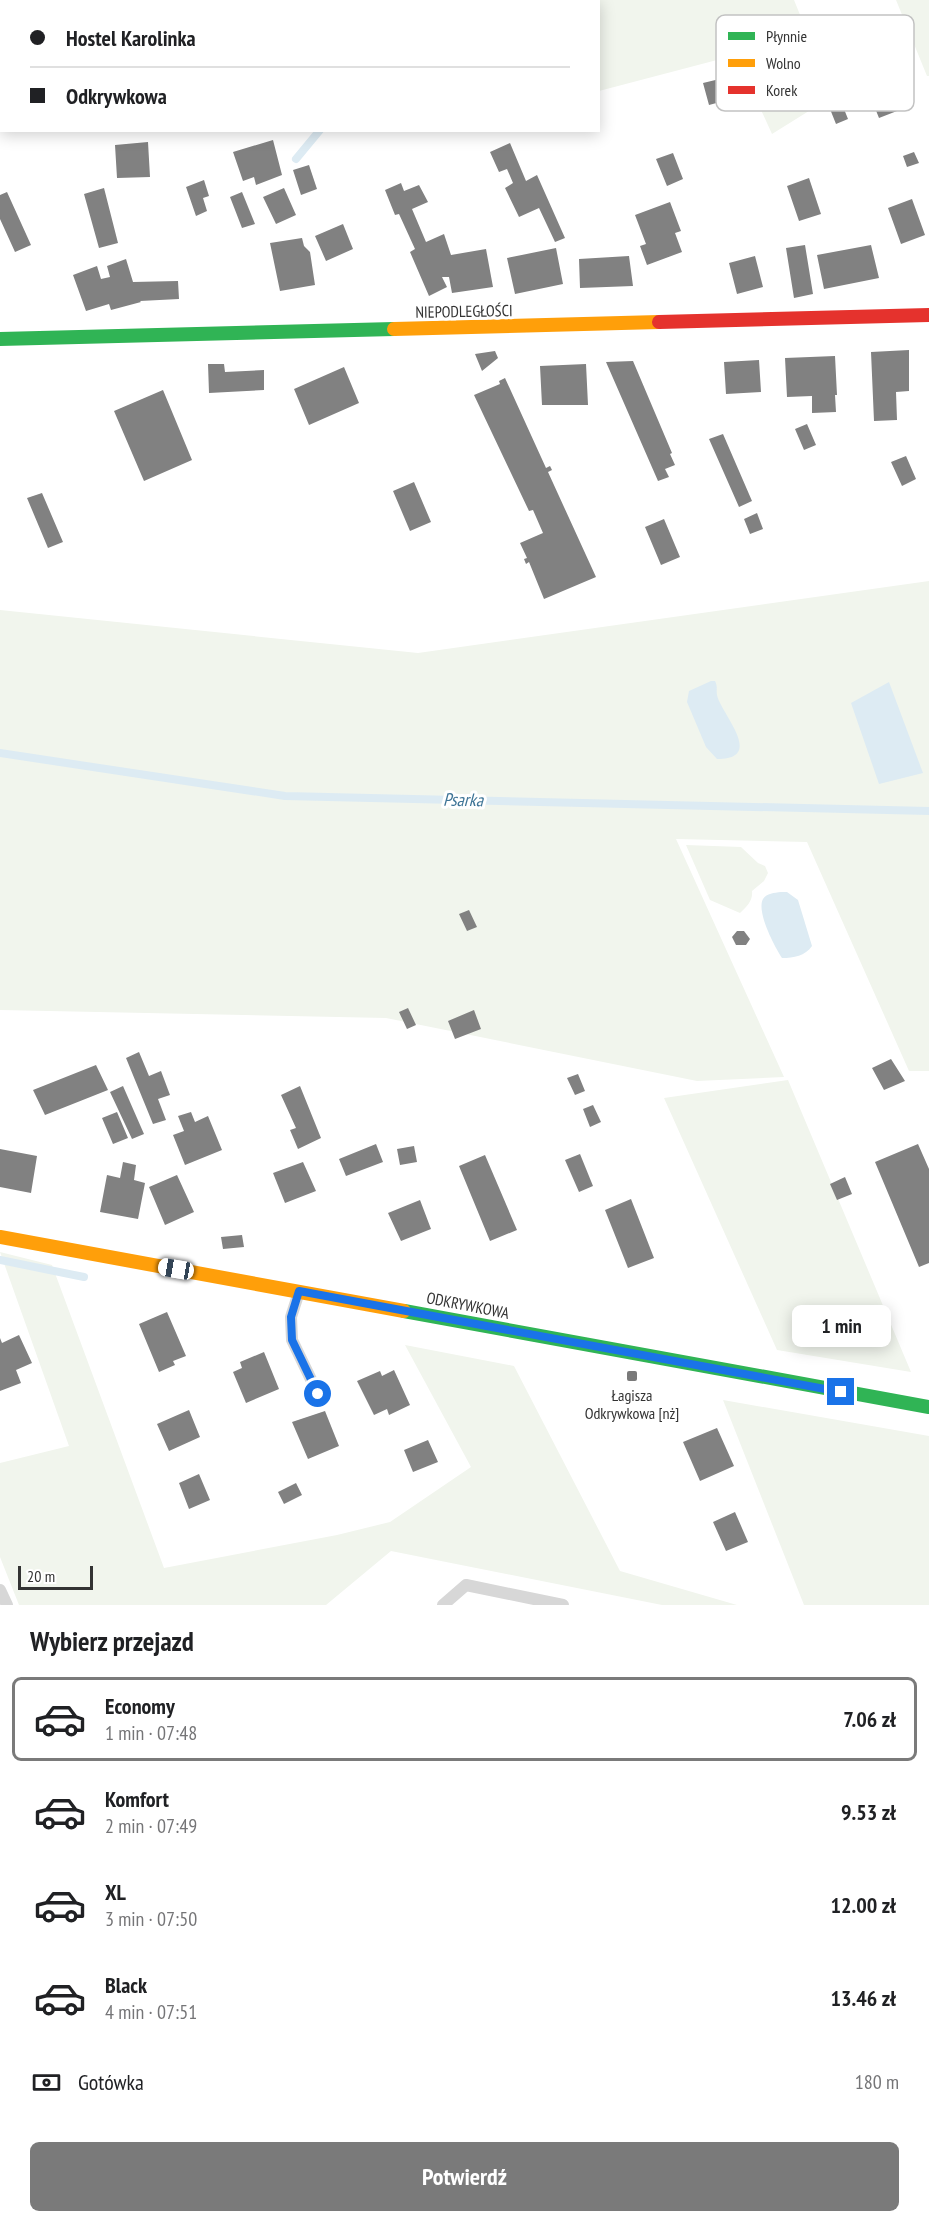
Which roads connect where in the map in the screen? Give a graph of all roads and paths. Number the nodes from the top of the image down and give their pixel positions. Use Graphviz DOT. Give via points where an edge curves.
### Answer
graph roads {
  1 [pos="929,315"];
  2 [pos="0,339"];
  3 [pos="0,1237"];
  4 [pos="299,1291"];
  5 [pos="318,1394"];
  6 [pos="929,1407"];
  7 [pos="0,1590"];
  8 [pos="7,1605"];
  9 [pos="443,1605"];
  10 [pos="563,1605"];
  1 -- 2 [label="street, NIEPODLEGŁOŚCI"];
  3 -- 4 [label="street, ODKRYWKOWA"];
  4 -- 5 [label="lane" via="291,1317 292,1340"];
  4 -- 6 [label="street, ODKRYWKOWA"];
  7 -- 8 [label="lane"];
  9 -- 10 [label="lane" via="466,1586"];
}
